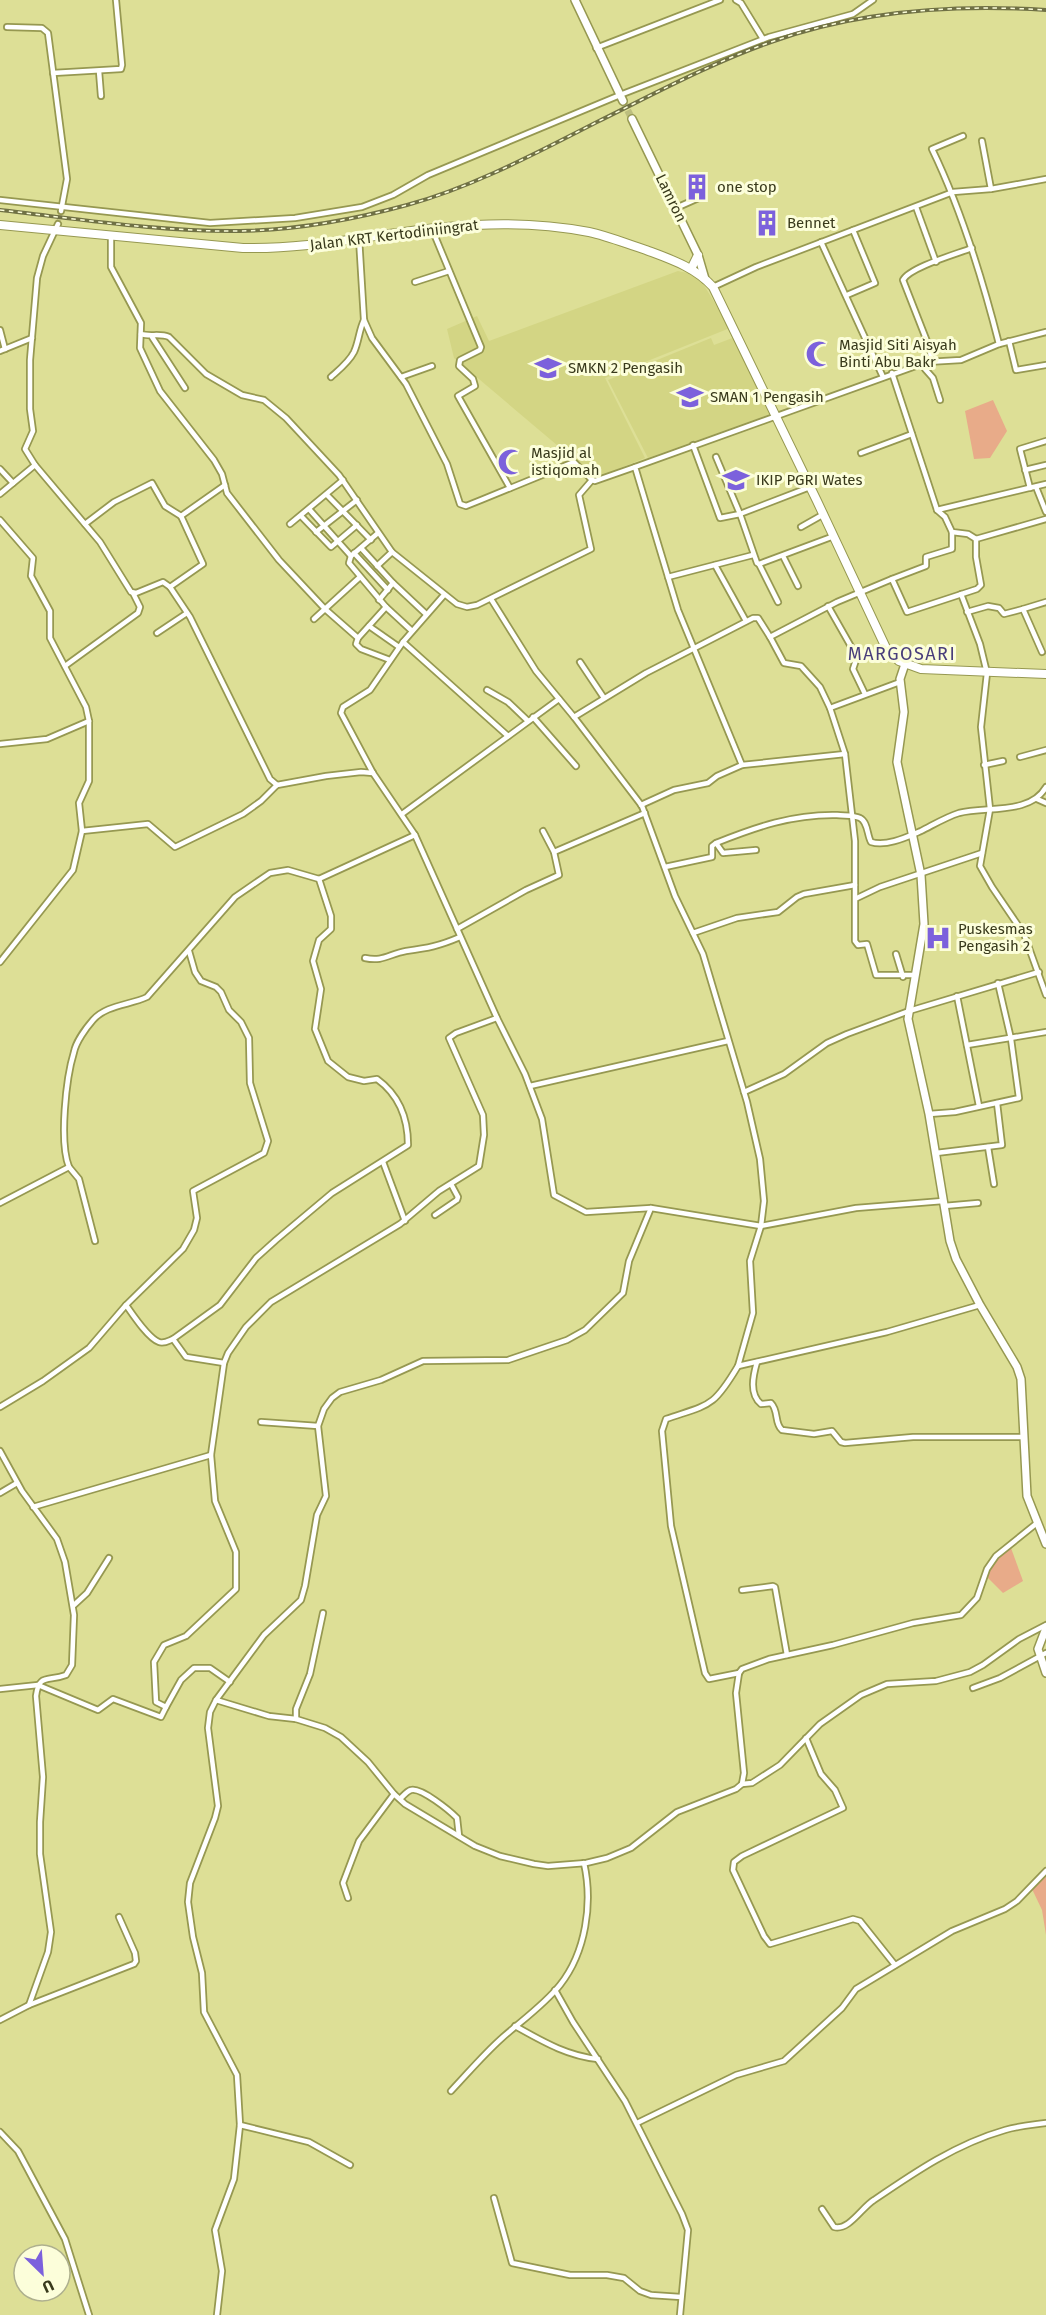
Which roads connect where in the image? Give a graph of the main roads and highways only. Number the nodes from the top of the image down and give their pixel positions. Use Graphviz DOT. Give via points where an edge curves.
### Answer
graph roads {
  1 [pos="0,225"];
  2 [pos="698,255"];
  3 [pos="691,269"];
  4 [pos="1046,674"];
  1 -- 3 [label="main road, Jalan KRT Kertodiniingrat" via="274,249 432,229 516,224 612,238"];
  2 -- 3 [label="main road"];
  3 -- 4 [label="main road, Jalan KRT Kertodiniingrat" via="713,287 887,650 905,664 921,669"];
}
